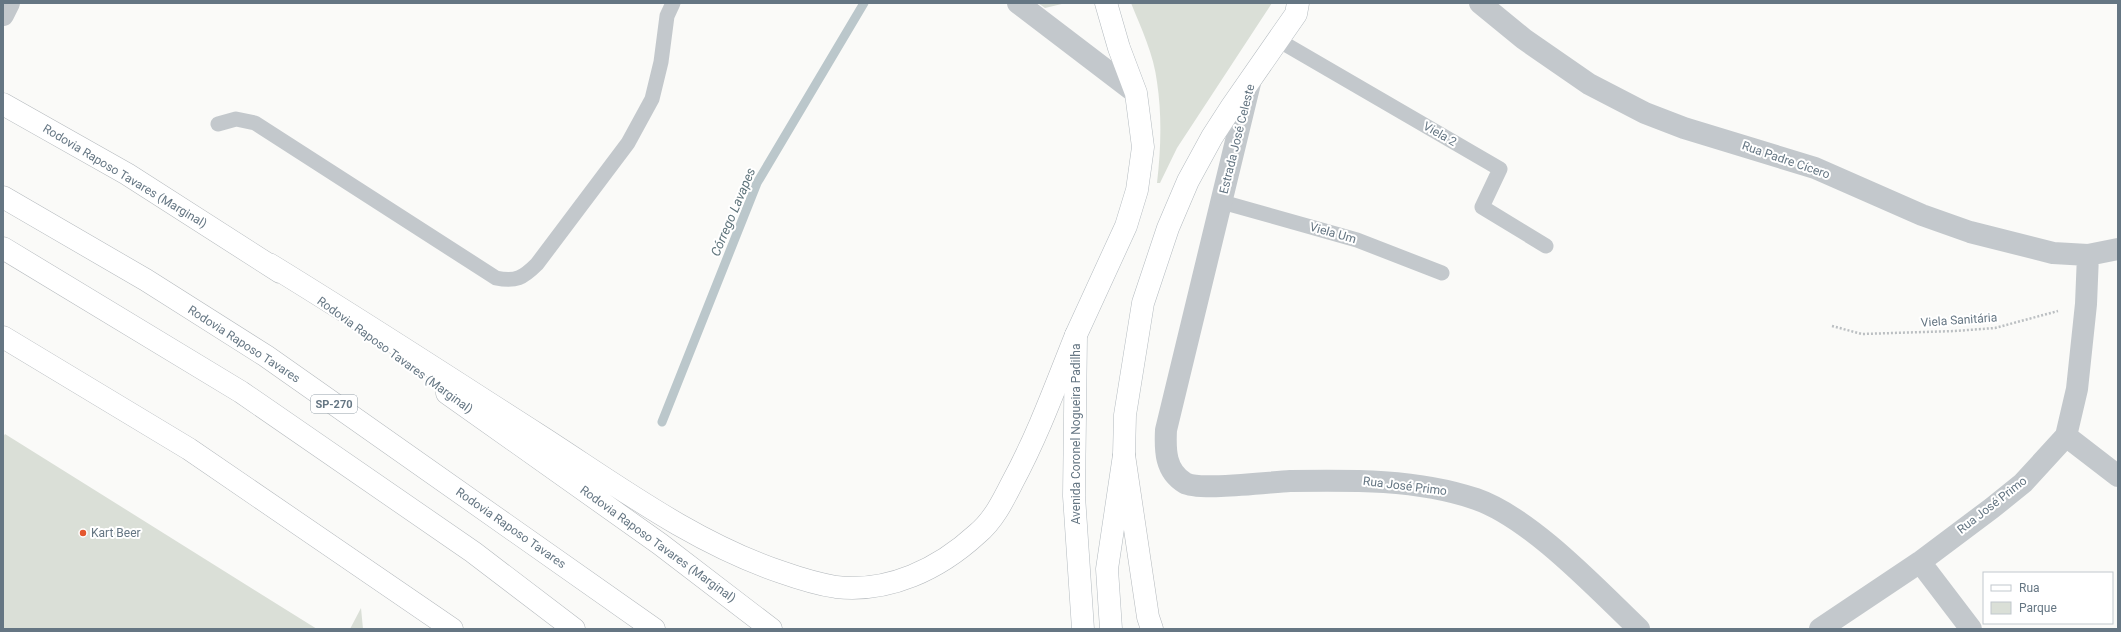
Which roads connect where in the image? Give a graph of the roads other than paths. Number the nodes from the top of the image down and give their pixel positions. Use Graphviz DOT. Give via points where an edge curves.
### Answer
graph roads {
  1 [pos="9,3"];
  2 [pos="673,3"];
  3 [pos="1018,3"];
  4 [pos="1106,3"];
  5 [pos="1480,3"];
  6 [pos="1300,7"];
  7 [pos="3,15"];
  8 [pos="1278,40"];
  9 [pos="1252,78"];
  10 [pos="1136,93"];
  11 [pos="3,104"];
  12 [pos="218,124"];
  13 [pos="3,197"];
  14 [pos="1222,202"];
  15 [pos="1546,246"];
  16 [pos="3,248"];
  17 [pos="2118,249"];
  18 [pos="2088,255"];
  19 [pos="269,264"];
  20 [pos="1442,273"];
  21 [pos="1076,335"];
  22 [pos="3,336"];
  23 [pos="2066,436"];
  24 [pos="1124,455"];
  25 [pos="1174,475"];
  26 [pos="2118,476"];
  27 [pos="1920,562"];
  28 [pos="452,629"];
  29 [pos="574,629"];
  30 [pos="654,629"];
  31 [pos="771,629"];
  32 [pos="1083,629"];
  33 [pos="1111,629"];
  34 [pos="1152,629"];
  35 [pos="1639,629"];
  36 [pos="1820,629"];
  37 [pos="1971,629"];
  1 -- 7 [label="street"];
  2 -- 12 [label="lane" via="667,16 661,62 652,99 628,143 537,264 519,278 496,278 255,123 236,119"];
  3 -- 10 [label="street"];
  4 -- 10 [label="main road"];
  5 -- 18 [label="street, Rua Padre Cícero" via="1524,39 1588,84 1645,114 1815,168 1922,215 1970,232 2053,253"];
  6 -- 8 [label="main road"];
  8 -- 9 [label="main road"];
  8 -- 15 [label="lane, Viela 2" via="1500,169 1482,207"];
  9 -- 14 [label="street, Estrada José Celeste"];
  9 -- 24 [label="main road, Estrada José Celeste" via="1212,137 1188,181 1168,228 1143,303 1125,415"];
  10 -- 21 [label="main road" via="1143,147 1137,190 1126,226"];
  11 -- 19 [label="main road, Rodovia Raposo Tavares (Marginal)" via="127,174"];
  13 -- 30 [label="main road, Rodovia Raposo Tavares / SP-270" via="146,280 266,356"];
  14 -- 20 [label="lane, Viela Um" via="1357,240"];
  14 -- 25 [label="street, Estrada José Celeste" via="1166,430 1167,464"];
  16 -- 29 [label="main road" via="241,392 473,552"];
  17 -- 18 [label="street, Rua Padre Cícero"];
  18 -- 23 [label="street, Rua José Primo" via="2086,304 2077,389"];
  19 -- 21 [label="main road" via="381,333 657,512 729,551 766,567 800,579 836,587 890,583 920,574 954,553 980,532 1000,505 1022,466"];
  19 -- 31 [label="main road, Rodovia Raposo Tavares (Marginal)" via="660,544"];
  21 -- 32 [label="main road, Avenida Coronel Nogueira Padilha" via="1074,496"];
  22 -- 28 [label="main road" via="189,449"];
  23 -- 26 [label="street"];
  23 -- 27 [label="street, Rua José Primo" via="2023,483"];
  24 -- 33 [label="main road" via="1107,569"];
  24 -- 34 [label="main road" via="1148,618"];
  25 -- 35 [label="street, Rua José Primo" via="1186,484 1205,486 1289,481 1363,481 1432,487 1478,500 1502,512 1534,534"];
  27 -- 36 [label="street, Rua José Primo"];
  27 -- 37 [label="street"];
}
